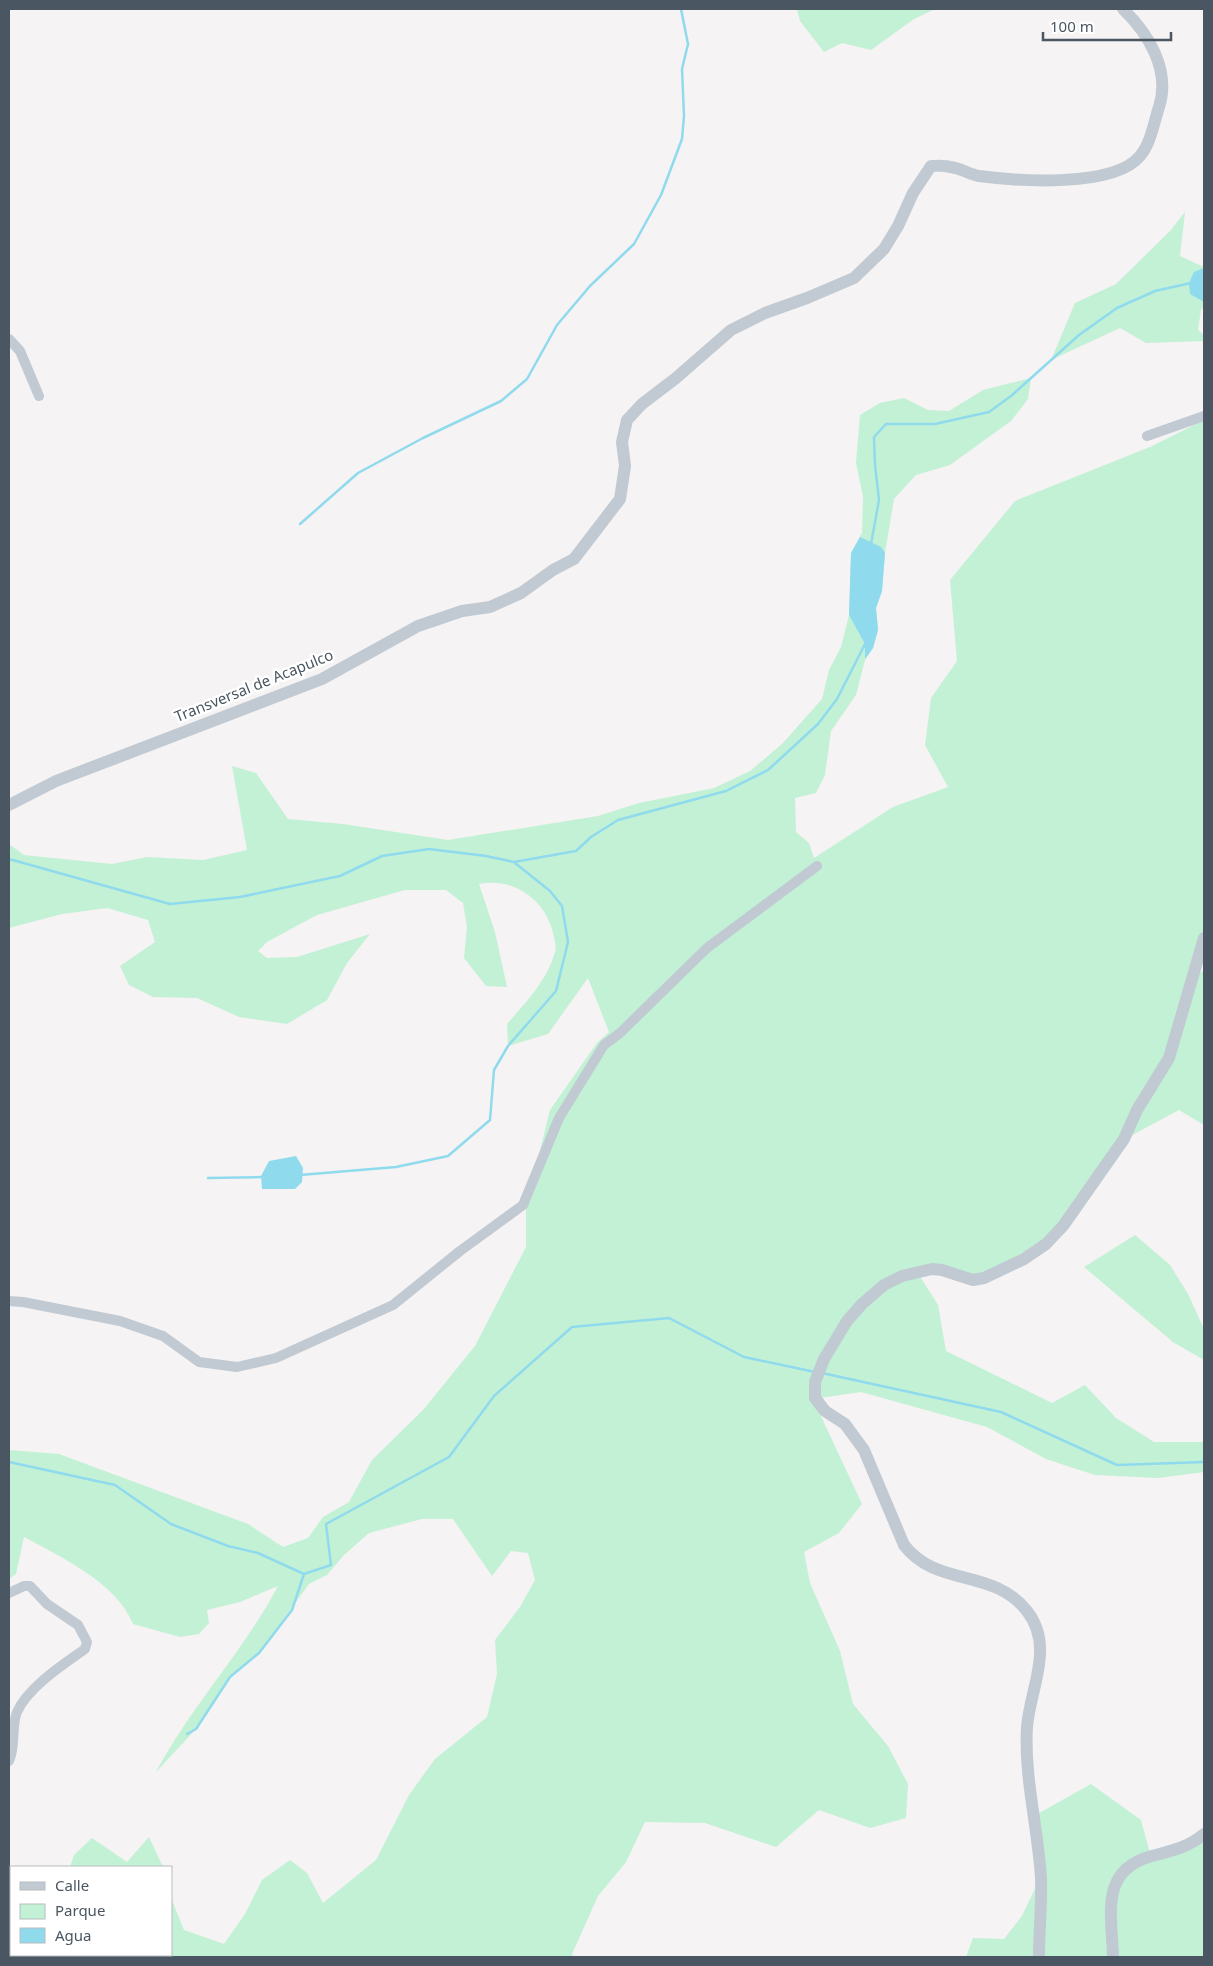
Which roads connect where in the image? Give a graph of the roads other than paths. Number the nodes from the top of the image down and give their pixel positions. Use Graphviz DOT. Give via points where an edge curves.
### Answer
graph roads {
  1 [pos="1123,9"];
  2 [pos="9,339"];
  3 [pos="39,396"];
  4 [pos="1204,416"];
  5 [pos="1147,436"];
  6 [pos="9,805"];
  7 [pos="817,866"];
  8 [pos="1204,938"];
  9 [pos="9,1301"];
  10 [pos="9,1593"];
  11 [pos="9,1761"];
  12 [pos="1204,1834"];
  13 [pos="1039,1957"];
  14 [pos="1113,1957"];
  1 -- 6 [label="street, Transversal de Acapulco" via="1139,24 1152,45 1162,83 1161,102 1147,145 1132,164 1110,174 1088,178 1017,179 977,176 950,166 931,166 884,249 854,278 765,312 730,330 627,420 622,442 624,466 620,499 574,559 521,594 490,607 418,626 322,679 56,781"];
  2 -- 3 [label="street" via="20,350"];
  4 -- 5 [label="street"];
  7 -- 9 [label="street" via="707,948 604,1045 559,1118 524,1205 393,1305 276,1358 237,1368 199,1362 163,1336 120,1321"];
  8 -- 13 [label="street" via="1168,1058 1124,1139 1063,1226 1032,1254 984,1278 973,1280 932,1269 902,1276 884,1285 847,1321 824,1359 814,1388 819,1406 844,1424 864,1450 904,1545 913,1557 936,1570 1002,1589 1036,1624 1041,1659 1027,1728 1041,1879"];
  10 -- 11 [label="street" via="30,1586 47,1604 78,1625 87,1642 85,1649 37,1686 17,1712"];
  12 -- 14 [label="street" via="1184,1847 1133,1862 1123,1870 1111,1904 1109,1924"];
}
